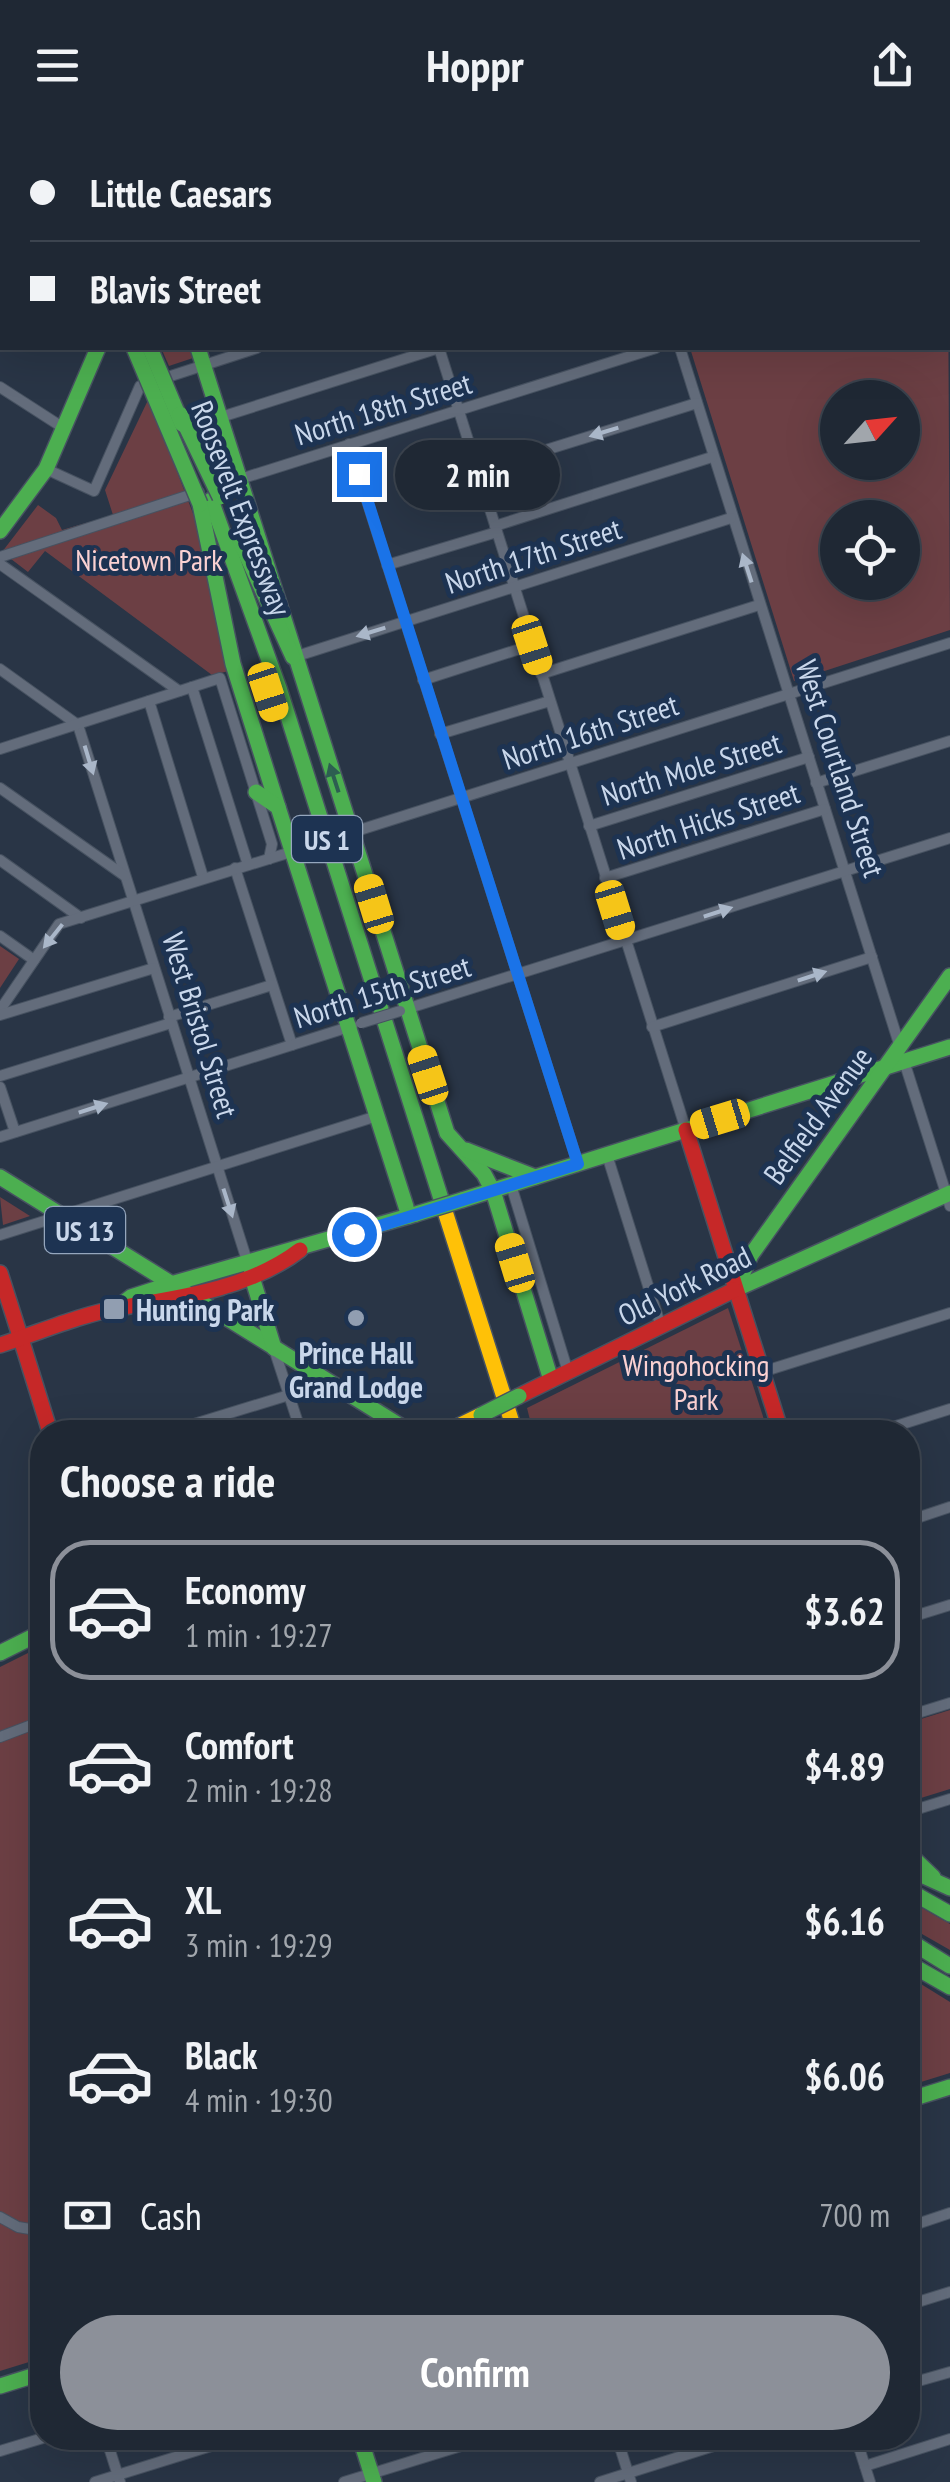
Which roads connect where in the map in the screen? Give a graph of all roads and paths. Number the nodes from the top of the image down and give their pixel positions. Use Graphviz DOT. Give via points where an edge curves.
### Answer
graph roads {
  1 [pos="97,350"];
  2 [pos="135,350"];
  3 [pos="151,350"];
  4 [pos="199,350"];
  5 [pos="250,350"];
  6 [pos="433,350"];
  7 [pos="440,350"];
  8 [pos="650,350"];
  9 [pos="681,350"];
  10 [pos="204,364"];
  11 [pos="0,387"];
  12 [pos="697,404"];
  13 [pos="459,411"];
  14 [pos="221,417"];
  15 [pos="62,427"];
  16 [pos="349,444"];
  17 [pos="712,457"];
  18 [pos="46,469"];
  19 [pos="478,472"];
  20 [pos="240,479"];
  21 [pos="210,500"];
  22 [pos="731,518"];
  23 [pos="496,529"];
  24 [pos="0,530"];
  25 [pos="0,560"];
  26 [pos="387,565"];
  27 [pos="514,588"];
  28 [pos="759,605"];
  29 [pos="405,622"];
  30 [pos="950,643"];
  31 [pos="532,645"];
  32 [pos="292,657"];
  33 [pos="0,669"];
  34 [pos="542,674"];
  35 [pos="423,680"];
  36 [pos="192,687"];
  37 [pos="180,692"];
  38 [pos="788,694"];
  39 [pos="550,701"];
  40 [pos="149,702"];
  41 [pos="78,725"];
  42 [pos="440,734"];
  43 [pos="950,741"];
  44 [pos="0,749"];
  45 [pos="808,757"];
  46 [pos="570,764"];
  47 [pos="816,782"];
  48 [pos="0,788"];
  49 [pos="256,792"];
  50 [pos="461,798"];
  51 [pos="278,808"];
  52 [pos="825,809"];
  53 [pos="589,826"];
  54 [pos="349,833"];
  55 [pos="950,838"];
  56 [pos="300,849"];
  57 [pos="269,858"];
  58 [pos="0,860"];
  59 [pos="248,865"];
  60 [pos="235,868"];
  61 [pos="845,872"];
  62 [pos="125,876"];
  63 [pos="203,878"];
  64 [pos="605,878"];
  65 [pos="132,899"];
  66 [pos="81,918"];
  67 [pos="0,936"];
  68 [pos="625,942"];
  69 [pos="872,957"];
  70 [pos="34,960"];
  71 [pos="154,968"];
  72 [pos="516,974"];
  73 [pos="950,976"];
  74 [pos="272,985"];
  75 [pos="404,1010"];
  76 [pos="0,1012"];
  77 [pos="170,1020"];
  78 [pos="356,1025"];
  79 [pos="652,1027"];
  80 [pos="292,1045"];
  81 [pos="950,1047"];
  82 [pos="902,1054"];
  83 [pos="884,1067"];
  84 [pos="0,1076"];
  85 [pos="189,1078"];
  86 [pos="0,1086"];
  87 [pos="378,1116"];
  88 [pos="686,1130"];
  89 [pos="15,1132"];
  90 [pos="0,1137"];
  91 [pos="451,1140"];
  92 [pos="607,1155"];
  93 [pos="578,1164"];
  94 [pos="216,1166"];
  95 [pos="0,1177"];
  96 [pos="535,1177"];
  97 [pos="511,1185"];
  98 [pos="493,1190"];
  99 [pos="949,1198"];
  100 [pos="499,1208"];
  101 [pos="62,1215"];
  102 [pos="413,1215"];
  103 [pos="525,1231"];
  104 [pos="0,1234"];
  105 [pos="249,1268"];
  106 [pos="0,1273"];
  107 [pos="171,1284"];
  108 [pos="735,1290"];
  109 [pos="189,1295"];
  110 [pos="116,1308"];
  111 [pos="950,1314"];
  112 [pos="661,1327"];
  113 [pos="21,1339"];
  114 [pos="0,1345"];
  115 [pos="274,1348"];
  116 [pos="568,1372"];
  117 [pos="762,1372"];
  118 [pos="551,1380"];
  119 [pos="289,1395"];
  120 [pos="950,1410"];
  121 [pos="46,1420"];
  122 [pos="207,1420"];
  123 [pos="296,1420"];
  124 [pos="391,1420"];
  125 [pos="471,1420"];
  126 [pos="499,1420"];
  127 [pos="511,1420"];
  128 [pos="777,1420"];
  129 [pos="917,1420"];
  130 [pos="950,1507"];
  131 [pos="920,1516"];
  132 [pos="950,1604"];
  133 [pos="920,1614"];
  134 [pos="30,1638"];
  135 [pos="0,1653"];
  136 [pos="950,1702"];
  137 [pos="920,1712"];
  138 [pos="30,1726"];
  139 [pos="0,1737"];
  140 [pos="950,1799"];
  141 [pos="920,1808"];
  142 [pos="920,1869"];
  143 [pos="948,1887"];
  144 [pos="920,1897"];
  145 [pos="950,1914"];
  146 [pos="920,1947"];
  147 [pos="920,1953"];
  148 [pos="945,1963"];
  149 [pos="920,1970"];
  150 [pos="950,1988"];
  151 [pos="950,2087"];
  152 [pos="920,2096"];
  153 [pos="950,2213"];
  154 [pos="0,2217"];
  155 [pos="920,2223"];
  156 [pos="30,2229"];
  157 [pos="950,2292"];
  158 [pos="920,2302"];
  159 [pos="950,2372"];
  160 [pos="30,2377"];
  161 [pos="920,2381"];
  162 [pos="0,2386"];
  163 [pos="950,2439"];
  164 [pos="30,2442"];
  165 [pos="920,2449"];
  166 [pos="110,2450"];
  167 [pos="202,2450"];
  168 [pos="364,2450"];
  169 [pos="452,2450"];
  170 [pos="621,2450"];
  171 [pos="706,2450"];
  172 [pos="860,2450"];
  173 [pos="916,2450"];
  174 [pos="0,2451"];
  175 [pos="866,2466"];
  176 [pos="119,2478"];
  177 [pos="373,2478"];
  178 [pos="630,2478"];
  179 [pos="95,2482"];
  180 [pos="344,2482"];
  181 [pos="600,2482"];
  182 [pos="870,2482"];
  1 -- 15 [label="main road"];
  2 -- 21 [label="main road, Roosevelt Expressway / US 1, bridge"];
  3 -- 21 [label="main road, Roosevelt Expressway / US 1, bridge"];
  4 -- 10 [label="main road"];
  5 -- 10 [label="street"];
  6 -- 14 [label="street"];
  7 -- 13 [label="street"];
  8 -- 13 [label="street, North 18th Street"];
  9 -- 12 [label="street, West Courtland Street"];
  10 -- 14 [label="main road"];
  10 -- 18 [label="street" via="140,386 94,491"];
  11 -- 15 [label="street"];
  12 -- 17 [label="street, West Courtland Street"];
  12 -- 19 [label="street, one-way"];
  13 -- 16 [label="street, North 18th Street"];
  13 -- 19 [label="street"];
  14 -- 20 [label="main road"];
  15 -- 18 [label="main road"];
  16 -- 20 [label="street, North 18th Street"];
  16 -- 26 [label="street"];
  17 -- 22 [label="street, West Courtland Street"];
  17 -- 23 [label="street"];
  18 -- 24 [label="main road"];
  19 -- 23 [label="street"];
  20 -- 25 [label="street, North 18th Street"];
  20 -- 32 [label="main road"];
  21 -- 32 [label="main road"];
  21 -- 51 [label="main road" via="233,664"];
  21 -- 126 [label="main road, Roosevelt Expressway / US 1"];
  21 -- 127 [label="main road, Roosevelt Expressway / US 1" via="295,736"];
  22 -- 27 [label="street, North 17th Street"];
  28 -- 22 [label="street, West Courtland Street, one-way"];
  23 -- 26 [label="street"];
  23 -- 27 [label="street"];
  25 -- 37 [label="street"];
  26 -- 29 [label="street"];
  27 -- 29 [label="street, North 17th Street"];
  27 -- 31 [label="street"];
  28 -- 34 [label="street"];
  28 -- 38 [label="street, West Courtland Street"];
  29 -- 32 [label="street, North 17th Street, one-way"];
  29 -- 35 [label="street"];
  30 -- 38 [label="street, North 16th Street"];
  31 -- 34 [label="street"];
  31 -- 35 [label="street"];
  54 -- 32 [label="main road, one-way"];
  33 -- 41 [label="street"];
  34 -- 39 [label="street"];
  35 -- 42 [label="street"];
  36 -- 37 [label="street"];
  36 -- 49 [label="street" via="220,678"];
  36 -- 59 [label="street"];
  37 -- 40 [label="street"];
  38 -- 45 [label="street, West Courtland Street"];
  38 -- 46 [label="street, North 16th Street"];
  39 -- 42 [label="street"];
  39 -- 46 [label="street"];
  40 -- 41 [label="street"];
  40 -- 63 [label="street"];
  41 -- 44 [label="street"];
  41 -- 62 [label="street, West Bristol Street, one-way"];
  42 -- 50 [label="street"];
  43 -- 47 [label="street"];
  45 -- 47 [label="street, West Courtland Street"];
  45 -- 53 [label="street, North Mole Street"];
  46 -- 50 [label="street, North 16th Street"];
  46 -- 53 [label="street"];
  47 -- 52 [label="street, West Courtland Street"];
  48 -- 62 [label="street"];
  49 -- 51 [label="main road"];
  49 -- 57 [label="street" via="272,844"];
  50 -- 54 [label="street, North 16th Street"];
  50 -- 72 [label="street"];
  51 -- 56 [label="main road"];
  52 -- 61 [label="street, West Courtland Street"];
  52 -- 64 [label="street, North Hicks Street"];
  53 -- 64 [label="street"];
  54 -- 56 [label="street, North 16th Street, bridge"];
  54 -- 75 [label="main road"];
  55 -- 61 [label="street, North 15th Street"];
  56 -- 57 [label="street, North 16th Street"];
  56 -- 78 [label="main road"];
  57 -- 59 [label="street, North 16th Street"];
  58 -- 66 [label="street"];
  59 -- 60 [label="street, North 16th Street"];
  60 -- 63 [label="street, North 16th Street"];
  60 -- 74 [label="street"];
  68 -- 61 [label="street, North 15th Street, one-way"];
  61 -- 69 [label="street, West Courtland Street"];
  62 -- 65 [label="street, West Bristol Street"];
  63 -- 65 [label="street, North 16th Street"];
  64 -- 68 [label="street"];
  65 -- 66 [label="street, North 16th Street"];
  65 -- 71 [label="street, West Bristol Street"];
  66 -- 70 [label="street, North 16th Street, one-way" via="60,924"];
  67 -- 70 [label="street"];
  68 -- 72 [label="street, North 15th Street"];
  68 -- 79 [label="street"];
  79 -- 69 [label="street, one-way"];
  69 -- 82 [label="street, West Courtland Street"];
  70 -- 76 [label="street, North 16th Street"];
  71 -- 76 [label="street"];
  71 -- 77 [label="street, West Bristol Street"];
  72 -- 75 [label="street, North 15th Street"];
  72 -- 93 [label="street"];
  73 -- 82 [label="main road, Belfield Avenue"];
  74 -- 77 [label="street"];
  74 -- 80 [label="street"];
  75 -- 78 [label="street, North 15th Street, bridge"];
  75 -- 91 [label="main road"];
  77 -- 84 [label="street"];
  77 -- 85 [label="street, West Bristol Street"];
  78 -- 80 [label="street, North 15th Street"];
  78 -- 87 [label="main road"];
  79 -- 88 [label="street"];
  80 -- 85 [label="street, North 15th Street"];
  81 -- 82 [label="main road"];
  82 -- 83 [label="main road, Belfield Avenue"];
  82 -- 99 [label="street, West Courtland Street"];
  83 -- 88 [label="main road"];
  83 -- 108 [label="main road, Belfield Avenue" via="751,1254"];
  89 -- 85 [label="street, North 15th Street, one-way"];
  85 -- 94 [label="street, West Bristol Street"];
  86 -- 89 [label="street"];
  87 -- 94 [label="street"];
  87 -- 102 [label="main road"];
  88 -- 92 [label="main road"];
  88 -- 108 [label="main road"];
  89 -- 90 [label="street, North 15th Street"];
  91 -- 96 [label="main road"];
  91 -- 98 [label="main road"];
  92 -- 93 [label="main road"];
  92 -- 112 [label="street"];
  93 -- 96 [label="main road"];
  94 -- 101 [label="street"];
  94 -- 105 [label="street, West Bristol Street, one-way"];
  95 -- 101 [label="main road, US 13"];
  96 -- 97 [label="main road"];
  97 -- 98 [label="main road"];
  97 -- 103 [label="street"];
  98 -- 100 [label="main road"];
  98 -- 102 [label="main road, bridge"];
  99 -- 108 [label="main road, Old York Road"];
  100 -- 103 [label="street"];
  100 -- 118 [label="main road"];
  101 -- 104 [label="street"];
  101 -- 107 [label="main road, US 13"];
  102 -- 105 [label="main road" via="300,1250 291,1261"];
  103 -- 116 [label="street"];
  105 -- 107 [label="main road"];
  105 -- 109 [label="main road"];
  105 -- 115 [label="main road, West Bristol Street"];
  106 -- 113 [label="main road"];
  107 -- 109 [label="main road, US 13"];
  107 -- 110 [label="main road"];
  108 -- 112 [label="main road, Old York Road"];
  108 -- 117 [label="main road"];
  109 -- 110 [label="main road" via="135,1310"];
  109 -- 115 [label="main road, US 13"];
  110 -- 113 [label="main road"];
  111 -- 117 [label="street"];
  112 -- 116 [label="main road, Old York Road"];
  113 -- 114 [label="main road"];
  113 -- 121 [label="main road"];
  115 -- 119 [label="street, West Bristol Street"];
  115 -- 124 [label="main road, US 13"];
  116 -- 118 [label="main road, Old York Road"];
  117 -- 128 [label="main road"];
  118 -- 125 [label="main road, Old York Road, bridge"];
  119 -- 122 [label="street"];
  119 -- 123 [label="street, West Bristol Street"];
  120 -- 129 [label="street"];
  130 -- 131 [label="street"];
  132 -- 133 [label="street"];
  134 -- 135 [label="main road"];
  136 -- 137 [label="street"];
  138 -- 139 [label="street"];
  140 -- 141 [label="street"];
  142 -- 143 [label="main road"];
  144 -- 145 [label="main road"];
  146 -- 148 [label="main road"];
  147 -- 148 [label="main road"];
  149 -- 150 [label="main road"];
  151 -- 152 [label="main road"];
  153 -- 155 [label="street"];
  154 -- 156 [label="street"];
  157 -- 158 [label="street"];
  159 -- 161 [label="street"];
  160 -- 162 [label="main road"];
  163 -- 165 [label="street"];
  164 -- 174 [label="street"];
  166 -- 176 [label="street"];
  167 -- 176 [label="street"];
  168 -- 177 [label="main road"];
  169 -- 177 [label="street"];
  170 -- 178 [label="street"];
  171 -- 178 [label="street"];
  172 -- 175 [label="street"];
  173 -- 175 [label="street"];
  175 -- 182 [label="street"];
  176 -- 179 [label="street"];
  177 -- 180 [label="street"];
  178 -- 181 [label="street"];
}
